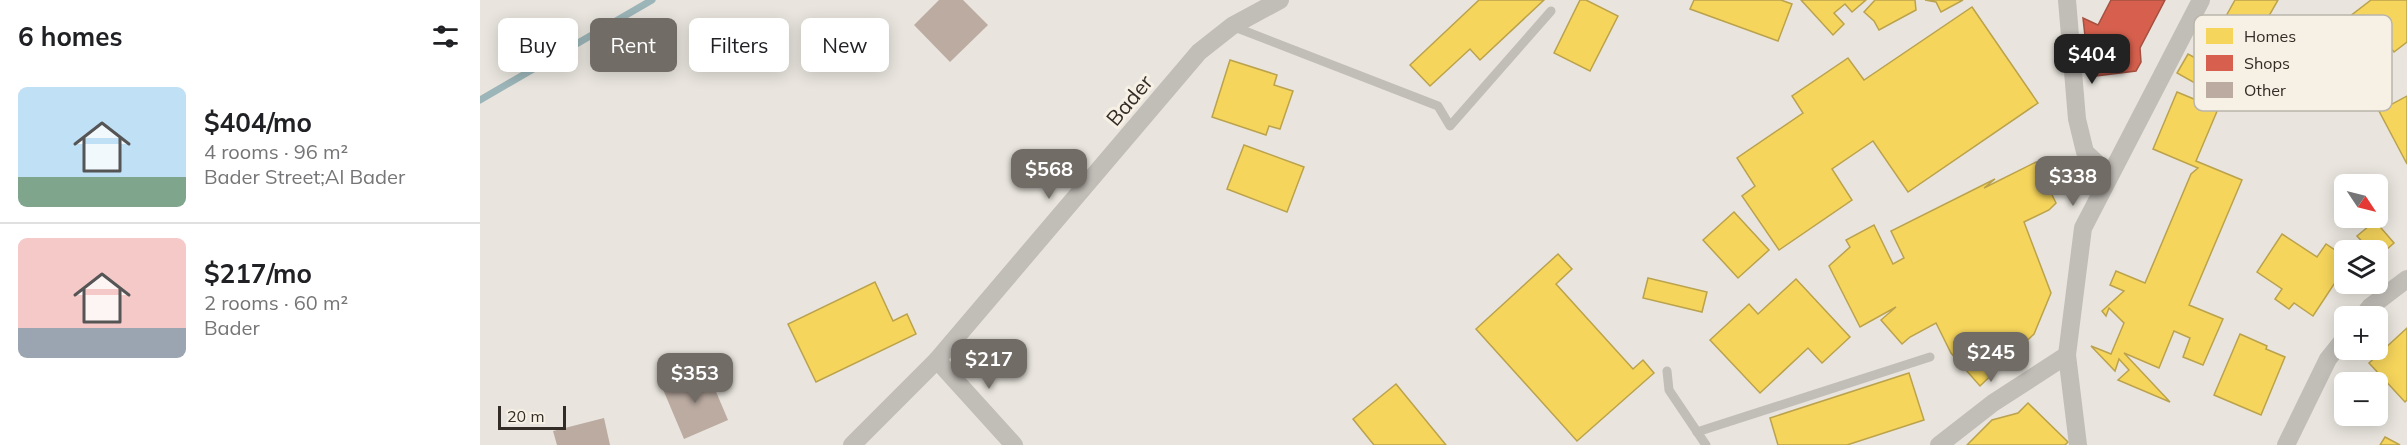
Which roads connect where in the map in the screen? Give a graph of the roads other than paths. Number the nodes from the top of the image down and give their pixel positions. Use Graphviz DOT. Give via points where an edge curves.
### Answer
graph roads {
  1 [pos="1280,0"];
  2 [pos="2067,0"];
  3 [pos="2201,0"];
  4 [pos="1551,11"];
  5 [pos="1232,26"];
  6 [pos="2109,175"];
  7 [pos="2407,279"];
  8 [pos="2371,306"];
  9 [pos="2334,352"];
  10 [pos="2067,355"];
  11 [pos="1930,357"];
  12 [pos="937,360"];
  13 [pos="1667,371"];
  14 [pos="1697,432"];
  15 [pos="852,445"];
  16 [pos="1014,445"];
  17 [pos="1706,445"];
  18 [pos="1939,445"];
  19 [pos="2078,445"];
  20 [pos="2286,445"];
  1 -- 5 [label="street, Bader"];
  2 -- 6 [label="street" via="2077,118 2085,152"];
  3 -- 6 [label="street"];
  4 -- 5 [label="lane" via="1450,126 1438,106"];
  5 -- 12 [label="street, Bader" via="1199,52"];
  6 -- 10 [label="street" via="2083,228"];
  7 -- 8 [label="street"];
  9 -- 20 [label="street"];
  10 -- 18 [label="street" via="1993,403"];
  10 -- 19 [label="street"];
  11 -- 14 [label="lane"];
  12 -- 15 [label="street, Bader"];
  12 -- 16 [label="street"];
  13 -- 14 [label="lane" via="1669,390"];
  14 -- 17 [label="lane"];
}
